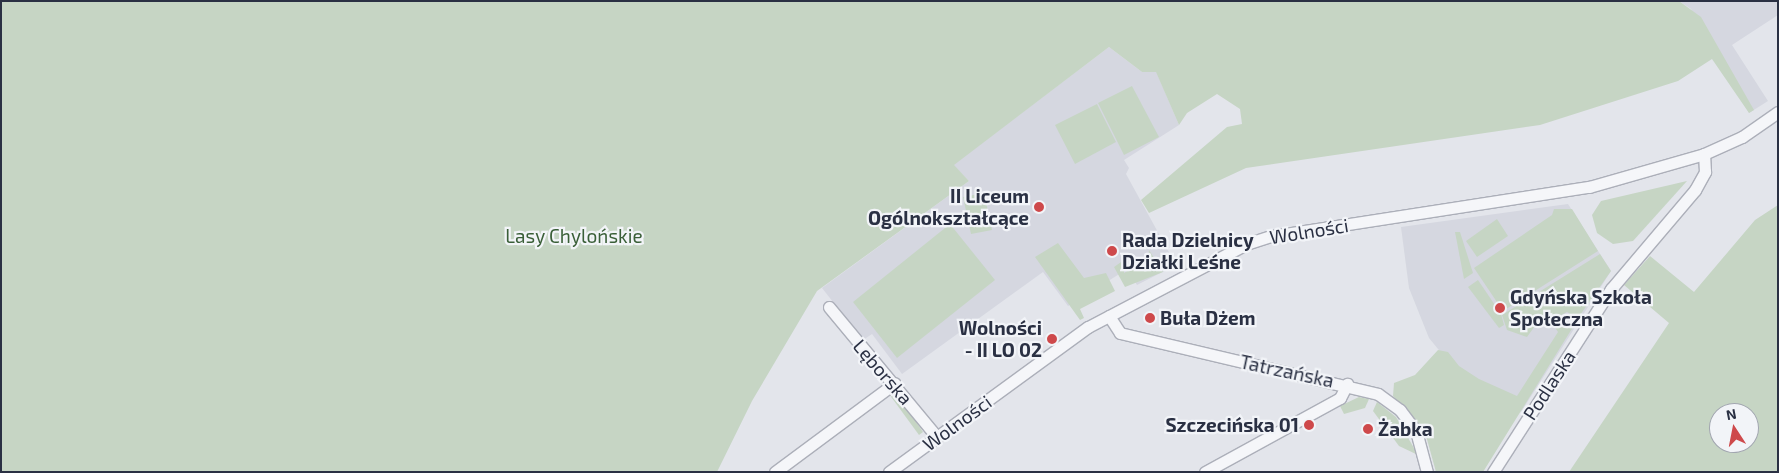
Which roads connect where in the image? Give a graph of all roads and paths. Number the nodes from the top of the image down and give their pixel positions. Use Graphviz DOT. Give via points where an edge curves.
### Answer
graph roads {
  1 [pos="1778,112"];
  2 [pos="1704,154"];
  3 [pos="829,306"];
  4 [pos="1109,316"];
  5 [pos="895,383"];
  6 [pos="1347,384"];
  7 [pos="937,437"];
  8 [pos="775,472"];
  9 [pos="889,472"];
  10 [pos="1205,472"];
  11 [pos="1427,472"];
  12 [pos="1493,472"];
  1 -- 2 [label="street, Wolności" via="1742,137"];
  2 -- 4 [label="street, Wolności" via="1557,195 1272,236 1235,249"];
  2 -- 12 [label="street, Podlaska" via="1705,172 1695,190 1611,290"];
  3 -- 5 [label="street, Lęborska" via="882,376"];
  4 -- 6 [label="street, Tatrzańska" via="1120,333"];
  4 -- 7 [label="street, Wolności"];
  5 -- 7 [label="street, Lęborska"];
  5 -- 8 [label="street"];
  6 -- 10 [label="street" via="1340,398"];
  6 -- 11 [label="street, Tatrzańska" via="1378,394 1400,410 1421,442"];
  7 -- 9 [label="street, Wolności"];
}
